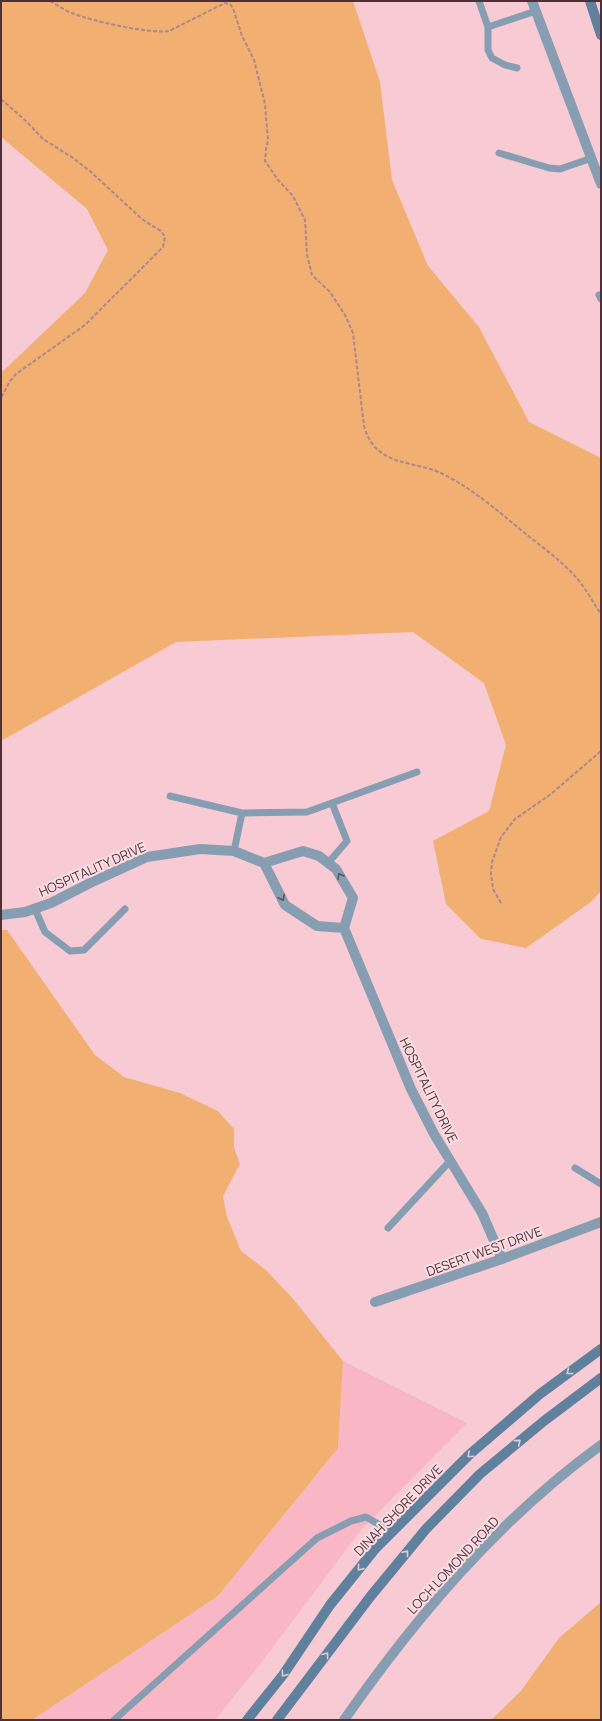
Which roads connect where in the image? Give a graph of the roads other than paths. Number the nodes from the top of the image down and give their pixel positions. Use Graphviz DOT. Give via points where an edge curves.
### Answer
graph roads {
  1 [pos="479,1"];
  2 [pos="532,1"];
  3 [pos="590,1"];
  4 [pos="536,12"];
  5 [pos="488,27"];
  6 [pos="601,35"];
  7 [pos="517,68"];
  8 [pos="499,153"];
  9 [pos="592,158"];
  10 [pos="601,184"];
  11 [pos="417,772"];
  12 [pos="170,796"];
  13 [pos="332,803"];
  14 [pos="242,813"];
  15 [pos="234,851"];
  16 [pos="264,863"];
  17 [pos="328,863"];
  18 [pos="35,909"];
  19 [pos="125,909"];
  20 [pos="1,915"];
  21 [pos="344,928"];
  22 [pos="450,1161"];
  23 [pos="575,1168"];
  24 [pos="601,1184"];
  25 [pos="601,1222"];
  26 [pos="388,1228"];
  27 [pos="502,1259"];
  28 [pos="375,1302"];
  29 [pos="601,1349"];
  30 [pos="601,1378"];
  31 [pos="601,1445"];
  32 [pos="392,1532"];
  33 [pos="114,1720"];
  34 [pos="247,1720"];
  35 [pos="277,1720"];
  36 [pos="344,1720"];
  1 -- 5 [label="lane"];
  2 -- 4 [label="street"];
  3 -- 6 [label="main road"];
  4 -- 5 [label="lane"];
  4 -- 9 [label="street"];
  5 -- 7 [label="lane" via="488,50 492,58 505,66"];
  8 -- 9 [label="lane" via="560,169"];
  9 -- 10 [label="street"];
  11 -- 13 [label="lane"];
  12 -- 14 [label="lane"];
  13 -- 14 [label="lane" via="307,812"];
  13 -- 17 [label="lane" via="347,841"];
  14 -- 15 [label="lane"];
  15 -- 16 [label="street, HOSPITALITY DRIVE"];
  15 -- 18 [label="street, HOSPITALITY DRIVE" via="200,848 147,857"];
  16 -- 17 [label="street" via="304,851 319,856"];
  16 -- 21 [label="street, one-way" via="285,905 317,926"];
  21 -- 17 [label="street, one-way" via="353,898 336,869"];
  18 -- 19 [label="lane" via="45,932 70,951 76,952 84,950"];
  18 -- 20 [label="street, HOSPITALITY DRIVE"];
  21 -- 22 [label="street, HOSPITALITY DRIVE" via="411,1089"];
  22 -- 26 [label="lane"];
  22 -- 27 [label="street, HOSPITALITY DRIVE" via="482,1213"];
  23 -- 24 [label="lane"];
  25 -- 27 [label="street, DESERT WEST DRIVE"];
  27 -- 28 [label="street, DESERT WEST DRIVE"];
  29 -- 32 [label="main road, DINAH SHORE DRIVE, one-way" via="540,1394 470,1454"];
  35 -- 30 [label="main road, one-way" via="370,1597 426,1529 480,1474"];
  31 -- 36 [label="street, LOCH LOMOND ROAD" via="518,1514 472,1560 421,1618"];
  32 -- 33 [label="lane" via="366,1517 351,1521 317,1538"];
  32 -- 34 [label="main road, DINAH SHORE DRIVE, one-way" via="330,1605 283,1675"];
}
